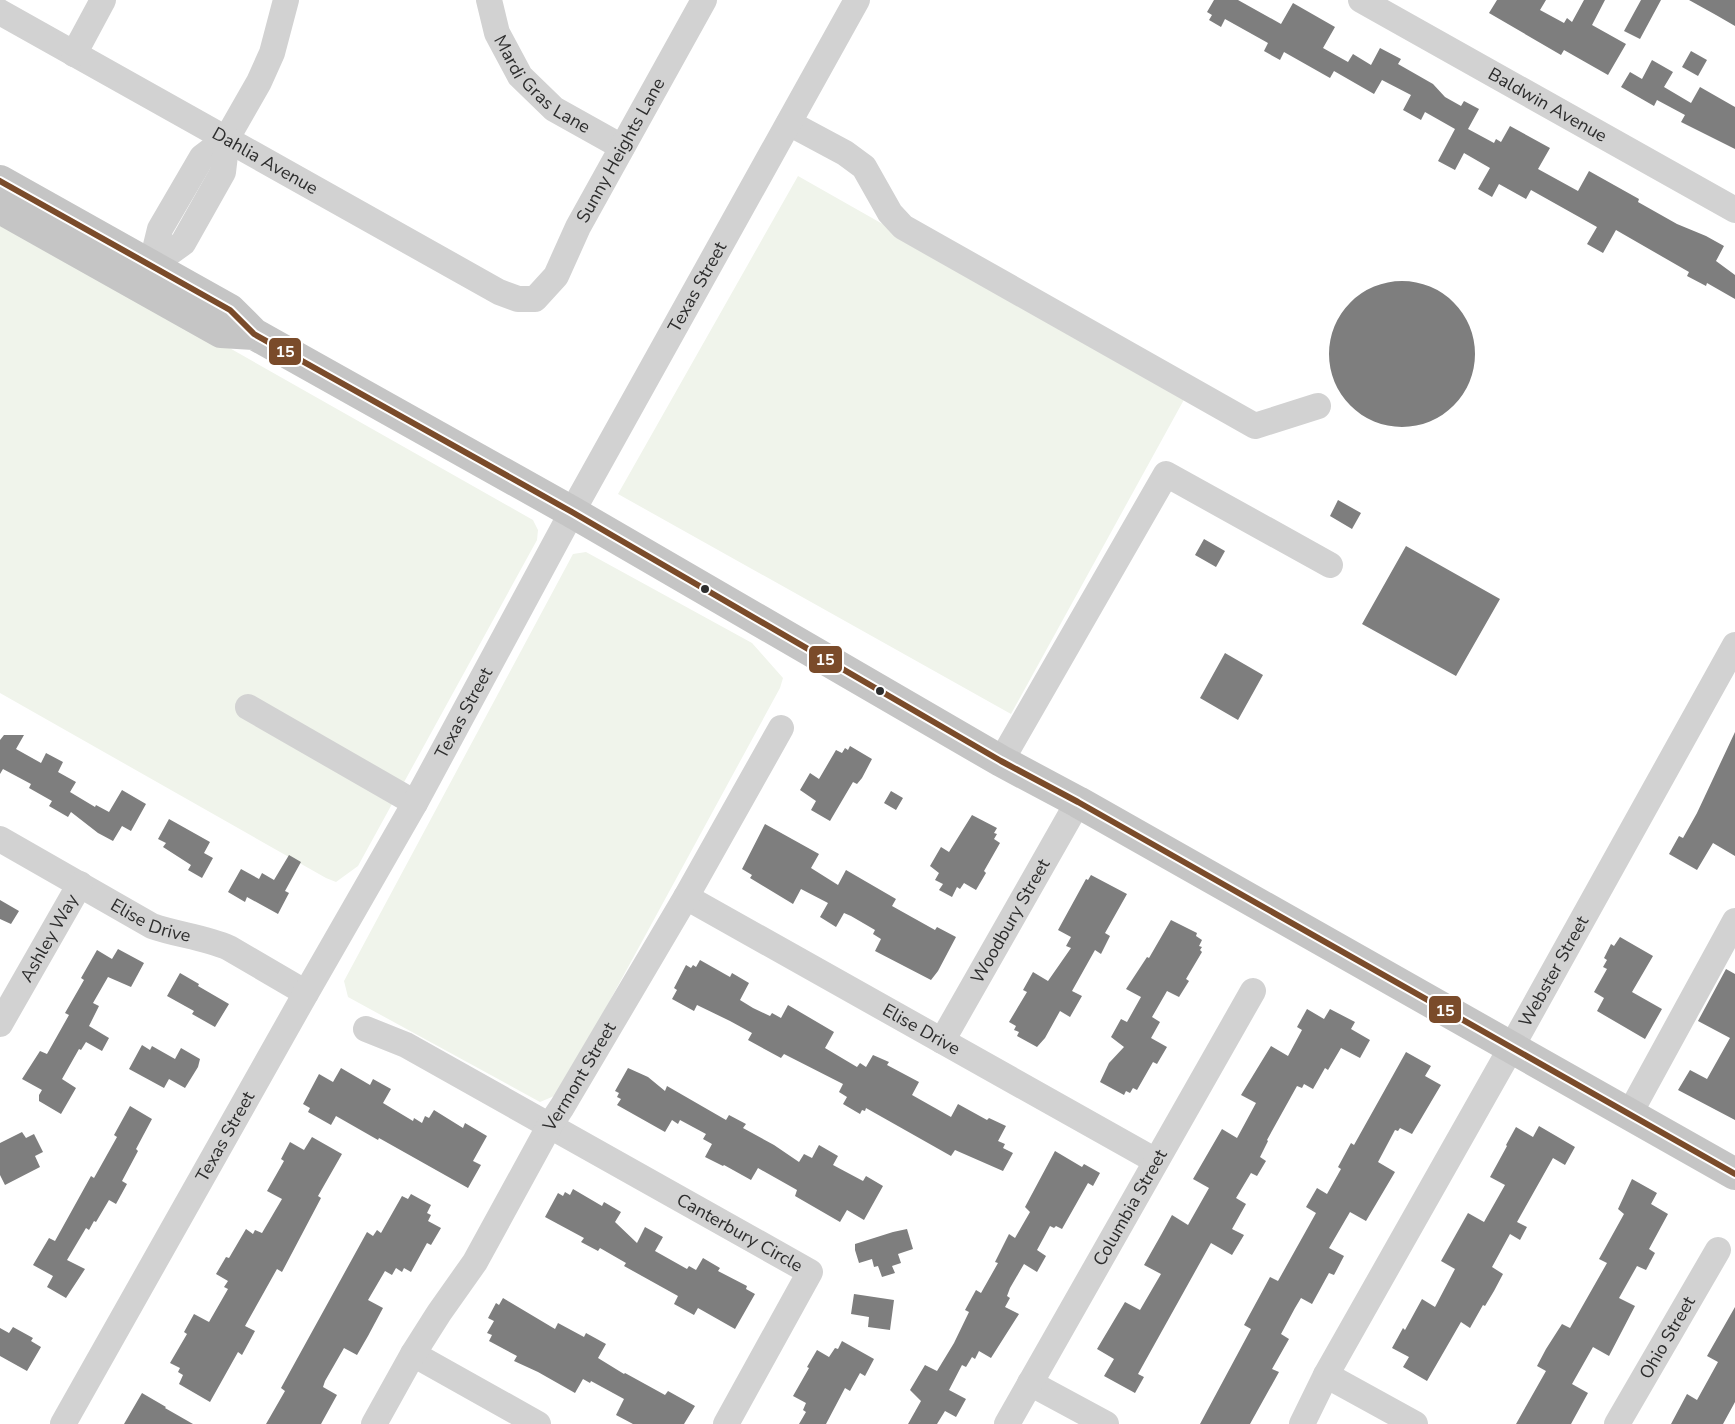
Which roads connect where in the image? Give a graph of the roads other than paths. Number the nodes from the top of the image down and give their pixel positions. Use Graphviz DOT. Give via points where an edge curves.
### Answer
graph roads {
  1 [pos="103,0"];
  2 [pos="286,0"];
  3 [pos="489,0"];
  4 [pos="704,0"];
  5 [pos="857,0"];
  6 [pos="1361,0"];
  7 [pos="0,12"];
  8 [pos="74,54"];
  9 [pos="789,123"];
  10 [pos="227,138"];
  11 [pos="622,147"];
  12 [pos="0,181"];
  13 [pos="0,199"];
  14 [pos="0,208"];
  15 [pos="1735,210"];
  16 [pos="151,266"];
  17 [pos="535,299"];
  18 [pos="254,334"];
  19 [pos="1318,406"];
  20 [pos="572,512"];
  21 [pos="1330,565"];
  22 [pos="1735,645"];
  23 [pos="248,707"];
  24 [pos="781,728"];
  25 [pos="1001,761"];
  26 [pos="1078,801"];
  27 [pos="415,803"];
  28 [pos="0,839"];
  29 [pos="80,884"];
  30 [pos="686,897"];
  31 [pos="1735,921"];
  32 [pos="1253,991"];
  33 [pos="306,993"];
  34 [pos="0,1024"];
  35 [pos="366,1029"];
  36 [pos="942,1041"];
  37 [pos="1511,1048"];
  38 [pos="1630,1113"];
  39 [pos="550,1125"];
  40 [pos="1156,1161"];
  41 [pos="1735,1174"];
  42 [pos="1718,1250"];
  43 [pos="413,1354"];
  44 [pos="1326,1375"];
  45 [pos="1030,1383"];
  46 [pos="63,1424"];
  47 [pos="374,1424"];
  48 [pos="538,1424"];
  49 [pos="726,1424"];
  50 [pos="1007,1424"];
  51 [pos="1106,1424"];
  52 [pos="1302,1424"];
  53 [pos="1416,1424"];
  54 [pos="1617,1424"];
  1 -- 8 [label="street"];
  2 -- 10 [label="street" via="272,53"];
  3 -- 11 [label="street, Mardi Gras Lane" via="497,33 520,76 554,109"];
  4 -- 11 [label="street, Sunny Heights Lane"];
  5 -- 9 [label="street, Texas Street"];
  6 -- 15 [label="street, Baldwin Avenue"];
  7 -- 8 [label="street, Dahlia Avenue"];
  8 -- 10 [label="street, Dahlia Avenue"];
  9 -- 19 [label="street" via="864,167 890,213 903,227 1255,426"];
  9 -- 20 [label="street, Texas Street"];
  10 -- 16 [label="street" via="202,157 160,229"];
  10 -- 17 [label="street, Dahlia Avenue" via="499,292 518,299"];
  11 -- 17 [label="street, Sunny Heights Lane" via="556,276"];
  12 -- 16 [label="main road"];
  13 -- 16 [label="main road" via="125,267"];
  14 -- 18 [label="main road" via="221,332"];
  16 -- 18 [label="main road" via="230,310"];
  18 -- 20 [label="main road"];
  20 -- 25 [label="main road"];
  20 -- 27 [label="street, Texas Street"];
  21 -- 25 [label="street" via="1166,474"];
  22 -- 37 [label="street, Webster Street"];
  23 -- 27 [label="street"];
  24 -- 30 [label="street, Vermont Street"];
  25 -- 26 [label="main road"];
  26 -- 36 [label="street, Woodbury Street"];
  26 -- 37 [label="main road"];
  27 -- 33 [label="street, Texas Street"];
  28 -- 29 [label="street, Elise Drive"];
  29 -- 33 [label="street, Elise Drive" via="152,926 229,948"];
  29 -- 34 [label="street, Ashley Way"];
  30 -- 36 [label="street, Elise Drive"];
  30 -- 39 [label="street, Vermont Street"];
  31 -- 38 [label="street"];
  32 -- 40 [label="street, Columbia Street"];
  33 -- 46 [label="street, Texas Street"];
  35 -- 39 [label="street" via="406,1045"];
  36 -- 40 [label="street, Elise Drive"];
  37 -- 38 [label="main road"];
  37 -- 44 [label="street, Webster Street"];
  38 -- 41 [label="main road"];
  39 -- 43 [label="street, Vermont Street" via="475,1262"];
  39 -- 49 [label="street, Canterbury Circle" via="810,1272"];
  40 -- 45 [label="street, Columbia Street"];
  42 -- 54 [label="street, Ohio Street"];
  43 -- 47 [label="street, Vermont Street"];
  43 -- 48 [label="street"];
  44 -- 52 [label="street, Webster Street"];
  44 -- 53 [label="street"];
  45 -- 50 [label="street, Columbia Street"];
  45 -- 51 [label="street"];
}
